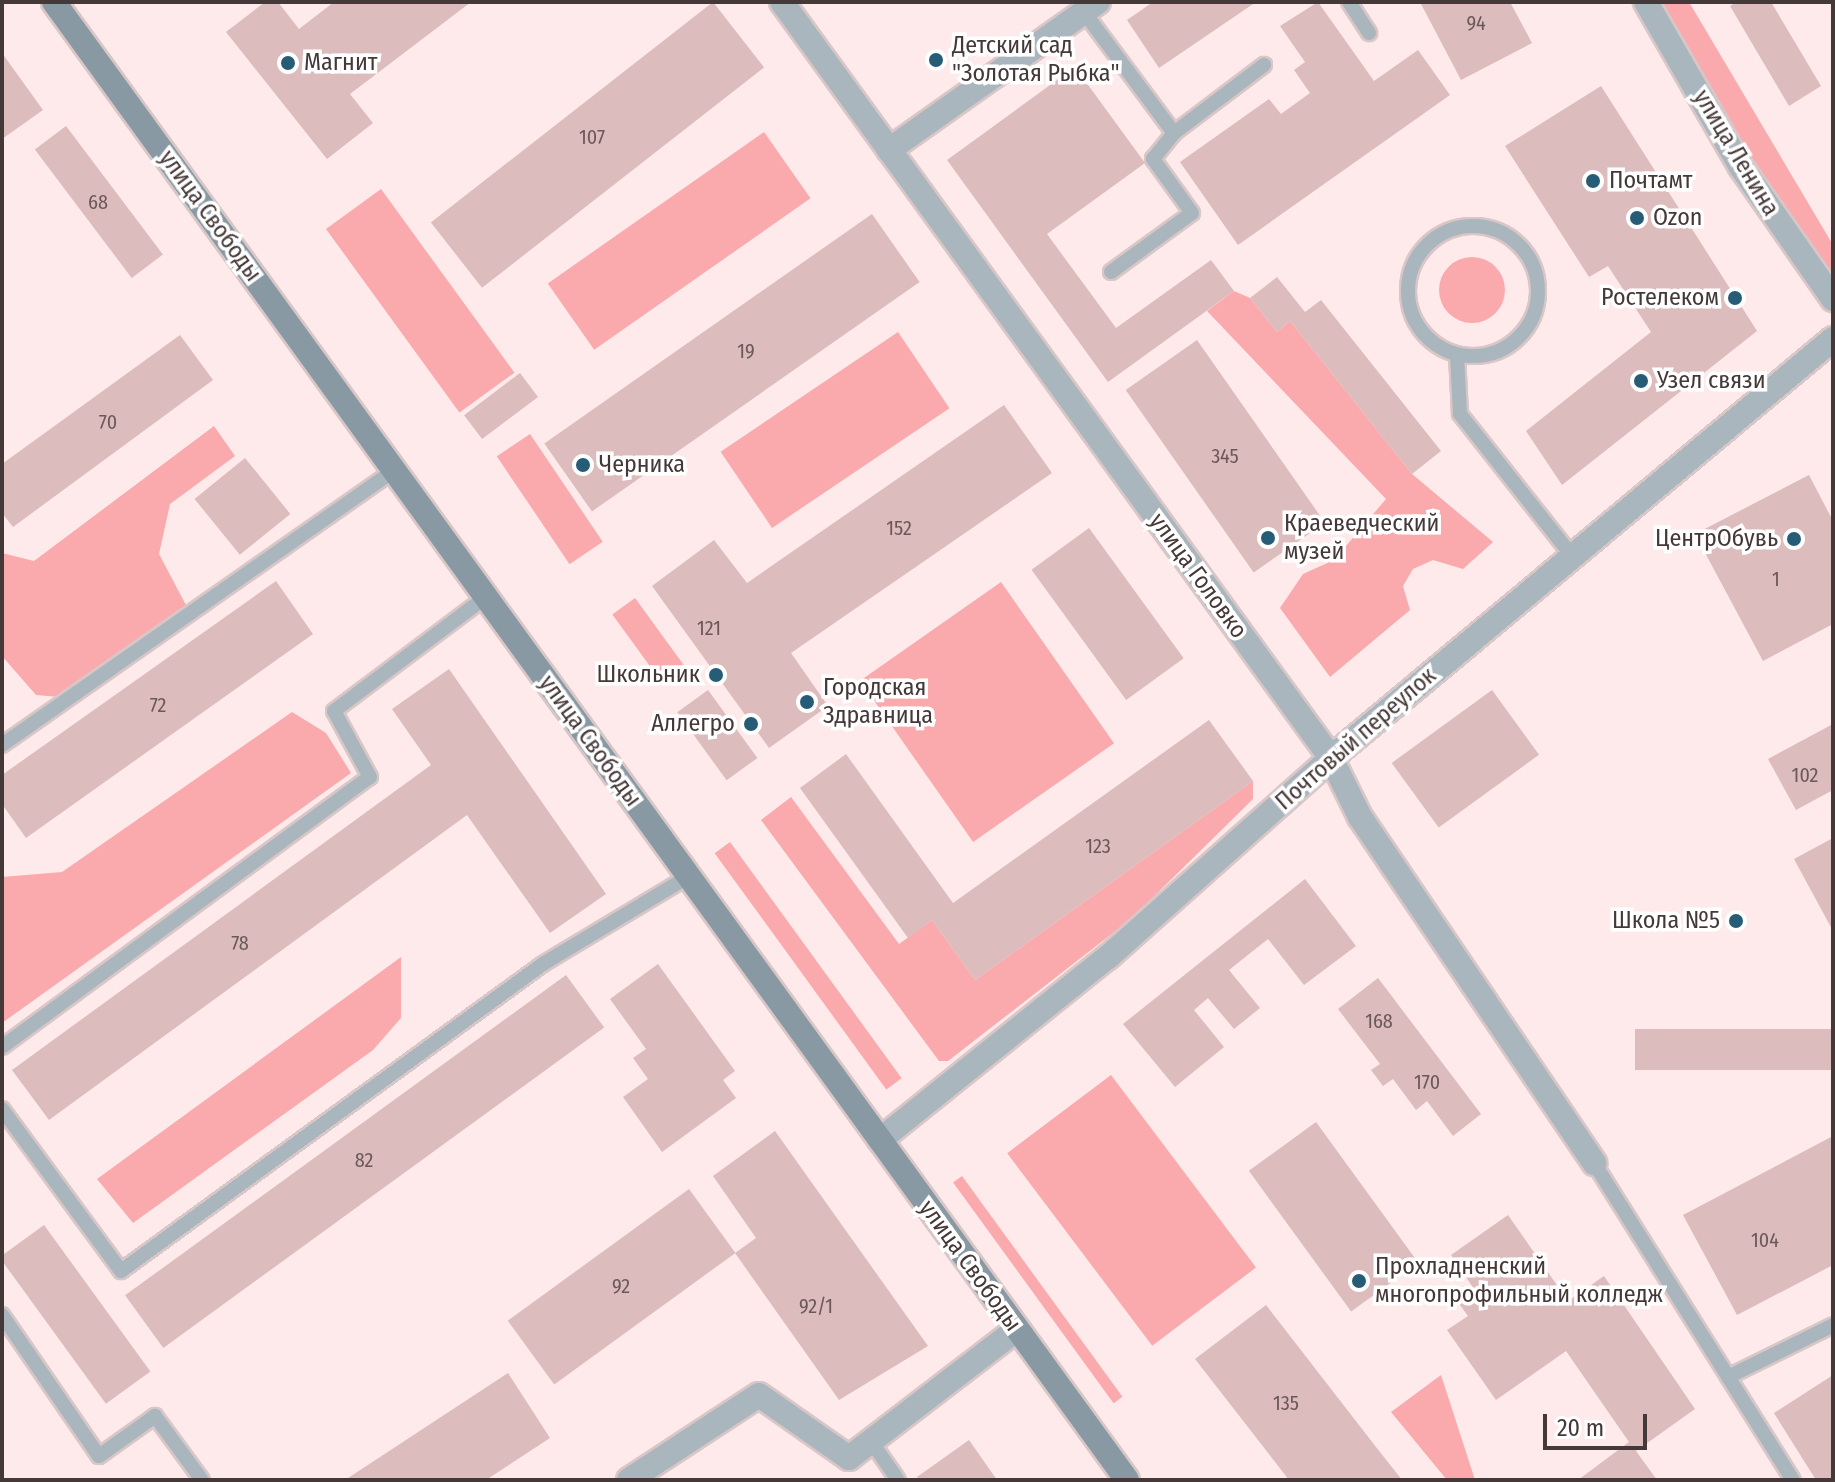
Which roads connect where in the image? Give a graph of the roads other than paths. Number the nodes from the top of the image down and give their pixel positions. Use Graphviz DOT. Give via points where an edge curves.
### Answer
graph roads {
  1 [pos="54,2"];
  2 [pos="782,2"];
  3 [pos="1349,2"];
  4 [pos="1646,2"];
  5 [pos="1091,7"];
  6 [pos="1369,33"];
  7 [pos="1264,65"];
  8 [pos="1174,133"];
  9 [pos="889,150"];
  10 [pos="1111,272"];
  11 [pos="1833,299"];
  12 [pos="1833,339"];
  13 [pos="1457,355"];
  14 [pos="394,471"];
  15 [pos="1572,556"];
  16 [pos="486,597"];
  17 [pos="2,745"];
  18 [pos="1331,758"];
  19 [pos="688,877"];
  20 [pos="2,1047"];
  21 [pos="2,1109"];
  22 [pos="880,1140"];
  23 [pos="1594,1163"];
  24 [pos="2,1315"];
  25 [pos="1833,1325"];
  26 [pos="1016,1330"];
  27 [pos="1728,1377"];
  28 [pos="871,1441"];
  29 [pos="202,1480"];
  30 [pos="629,1480"];
  31 [pos="898,1480"];
  32 [pos="1127,1480"];
  33 [pos="1793,1480"];
  1 -- 14 [label="main road, улица Свободы"];
  2 -- 9 [label="street, улица Головко"];
  3 -- 6 [label="lane"];
  4 -- 11 [label="street, улица Ленина" via="1741,167"];
  5 -- 8 [label="lane"];
  5 -- 9 [label="street"];
  7 -- 8 [label="lane"];
  8 -- 10 [label="lane" via="1153,159 1192,213"];
  9 -- 18 [label="street, улица Головко"];
  12 -- 15 [label="street, Почтовый переулок"];
  13 -- 13 [label="lane" via="1420,330 1407,288 1423,248 1439,235 1479,226 1499,231 1530,258 1538,299 1532,320 1510,345 1479,356"];
  13 -- 15 [label="lane" via="1460,414"];
  14 -- 16 [label="main road, улица Свободы"];
  14 -- 17 [label="lane"];
  15 -- 18 [label="street, Почтовый переулок"];
  16 -- 19 [label="main road, улица Свободы"];
  16 -- 20 [label="lane" via="334,711 370,777"];
  18 -- 22 [label="street, Почтовый переулок" via="1108,957"];
  18 -- 23 [label="street, улица Головко" via="1360,817"];
  19 -- 21 [label="lane" via="543,964 121,1271"];
  19 -- 22 [label="main road, улица Свободы"];
  22 -- 26 [label="main road, улица Свободы"];
  23 -- 27 [label="lane"];
  24 -- 29 [label="lane" via="99,1456 155,1416"];
  25 -- 27 [label="lane"];
  26 -- 28 [label="street"];
  26 -- 32 [label="main road, улица Свободы"];
  27 -- 33 [label="lane"];
  28 -- 30 [label="street" via="849,1458 759,1395"];
  28 -- 31 [label="lane"];
}
